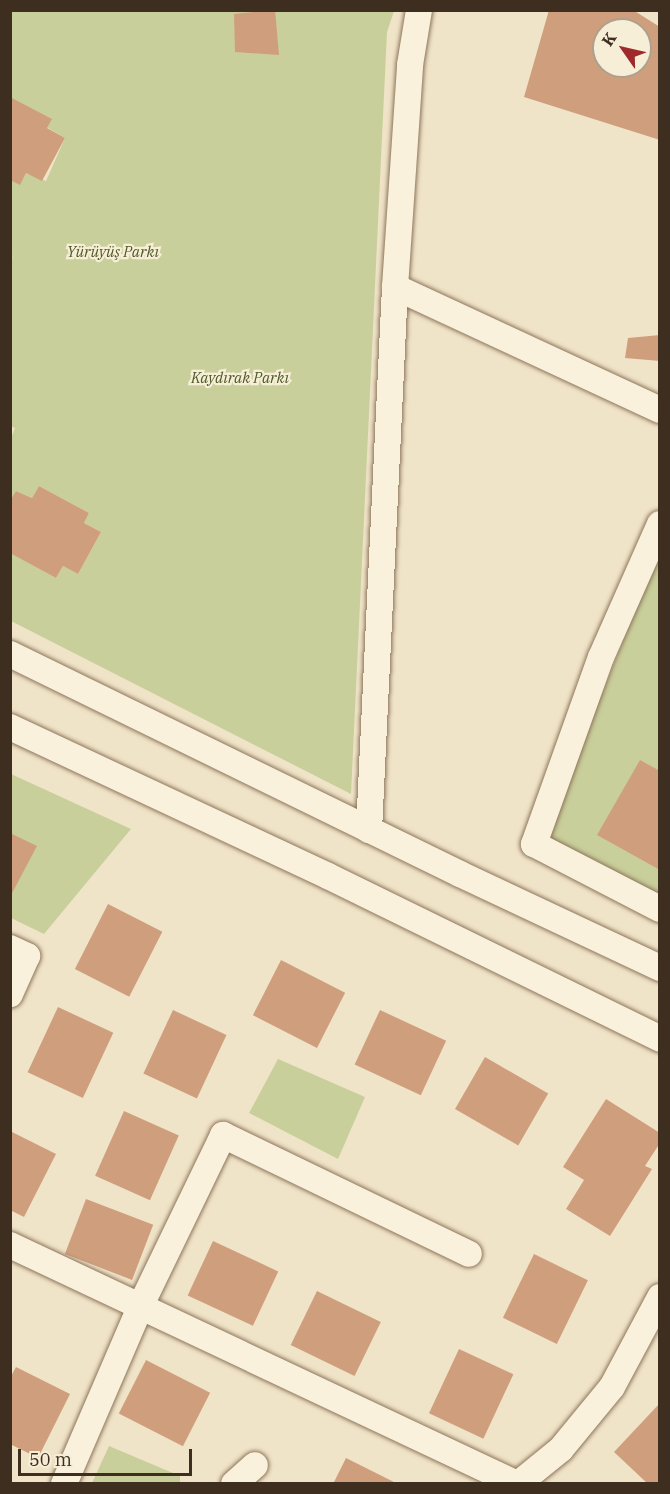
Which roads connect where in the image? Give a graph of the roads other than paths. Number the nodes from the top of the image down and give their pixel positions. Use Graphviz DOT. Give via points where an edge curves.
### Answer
graph roads {
  1 [pos="419,10"];
  2 [pos="395,287"];
  3 [pos="660,410"];
  4 [pos="660,524"];
  5 [pos="10,654"];
  6 [pos="10,727"];
  7 [pos="369,830"];
  8 [pos="660,909"];
  9 [pos="10,948"];
  10 [pos="660,968"];
  11 [pos="10,994"];
  12 [pos="660,1039"];
  13 [pos="10,1245"];
  14 [pos="469,1254"];
  15 [pos="660,1297"];
  16 [pos="141,1305"];
  17 [pos="255,1465"];
  18 [pos="64,1484"];
  19 [pos="234,1484"];
  20 [pos="517,1484"];
  1 -- 2 [label="street" via="410,65"];
  2 -- 3 [label="street"];
  2 -- 7 [label="street"];
  4 -- 8 [label="street" via="601,657 534,844"];
  5 -- 7 [label="street"];
  6 -- 12 [label="street" via="328,876"];
  7 -- 10 [label="street"];
  9 -- 11 [label="street" via="27,956"];
  13 -- 16 [label="street"];
  14 -- 16 [label="street" via="223,1135"];
  15 -- 20 [label="street" via="612,1387 561,1449"];
  16 -- 18 [label="street"];
  16 -- 20 [label="street"];
  17 -- 19 [label="street"];
}
